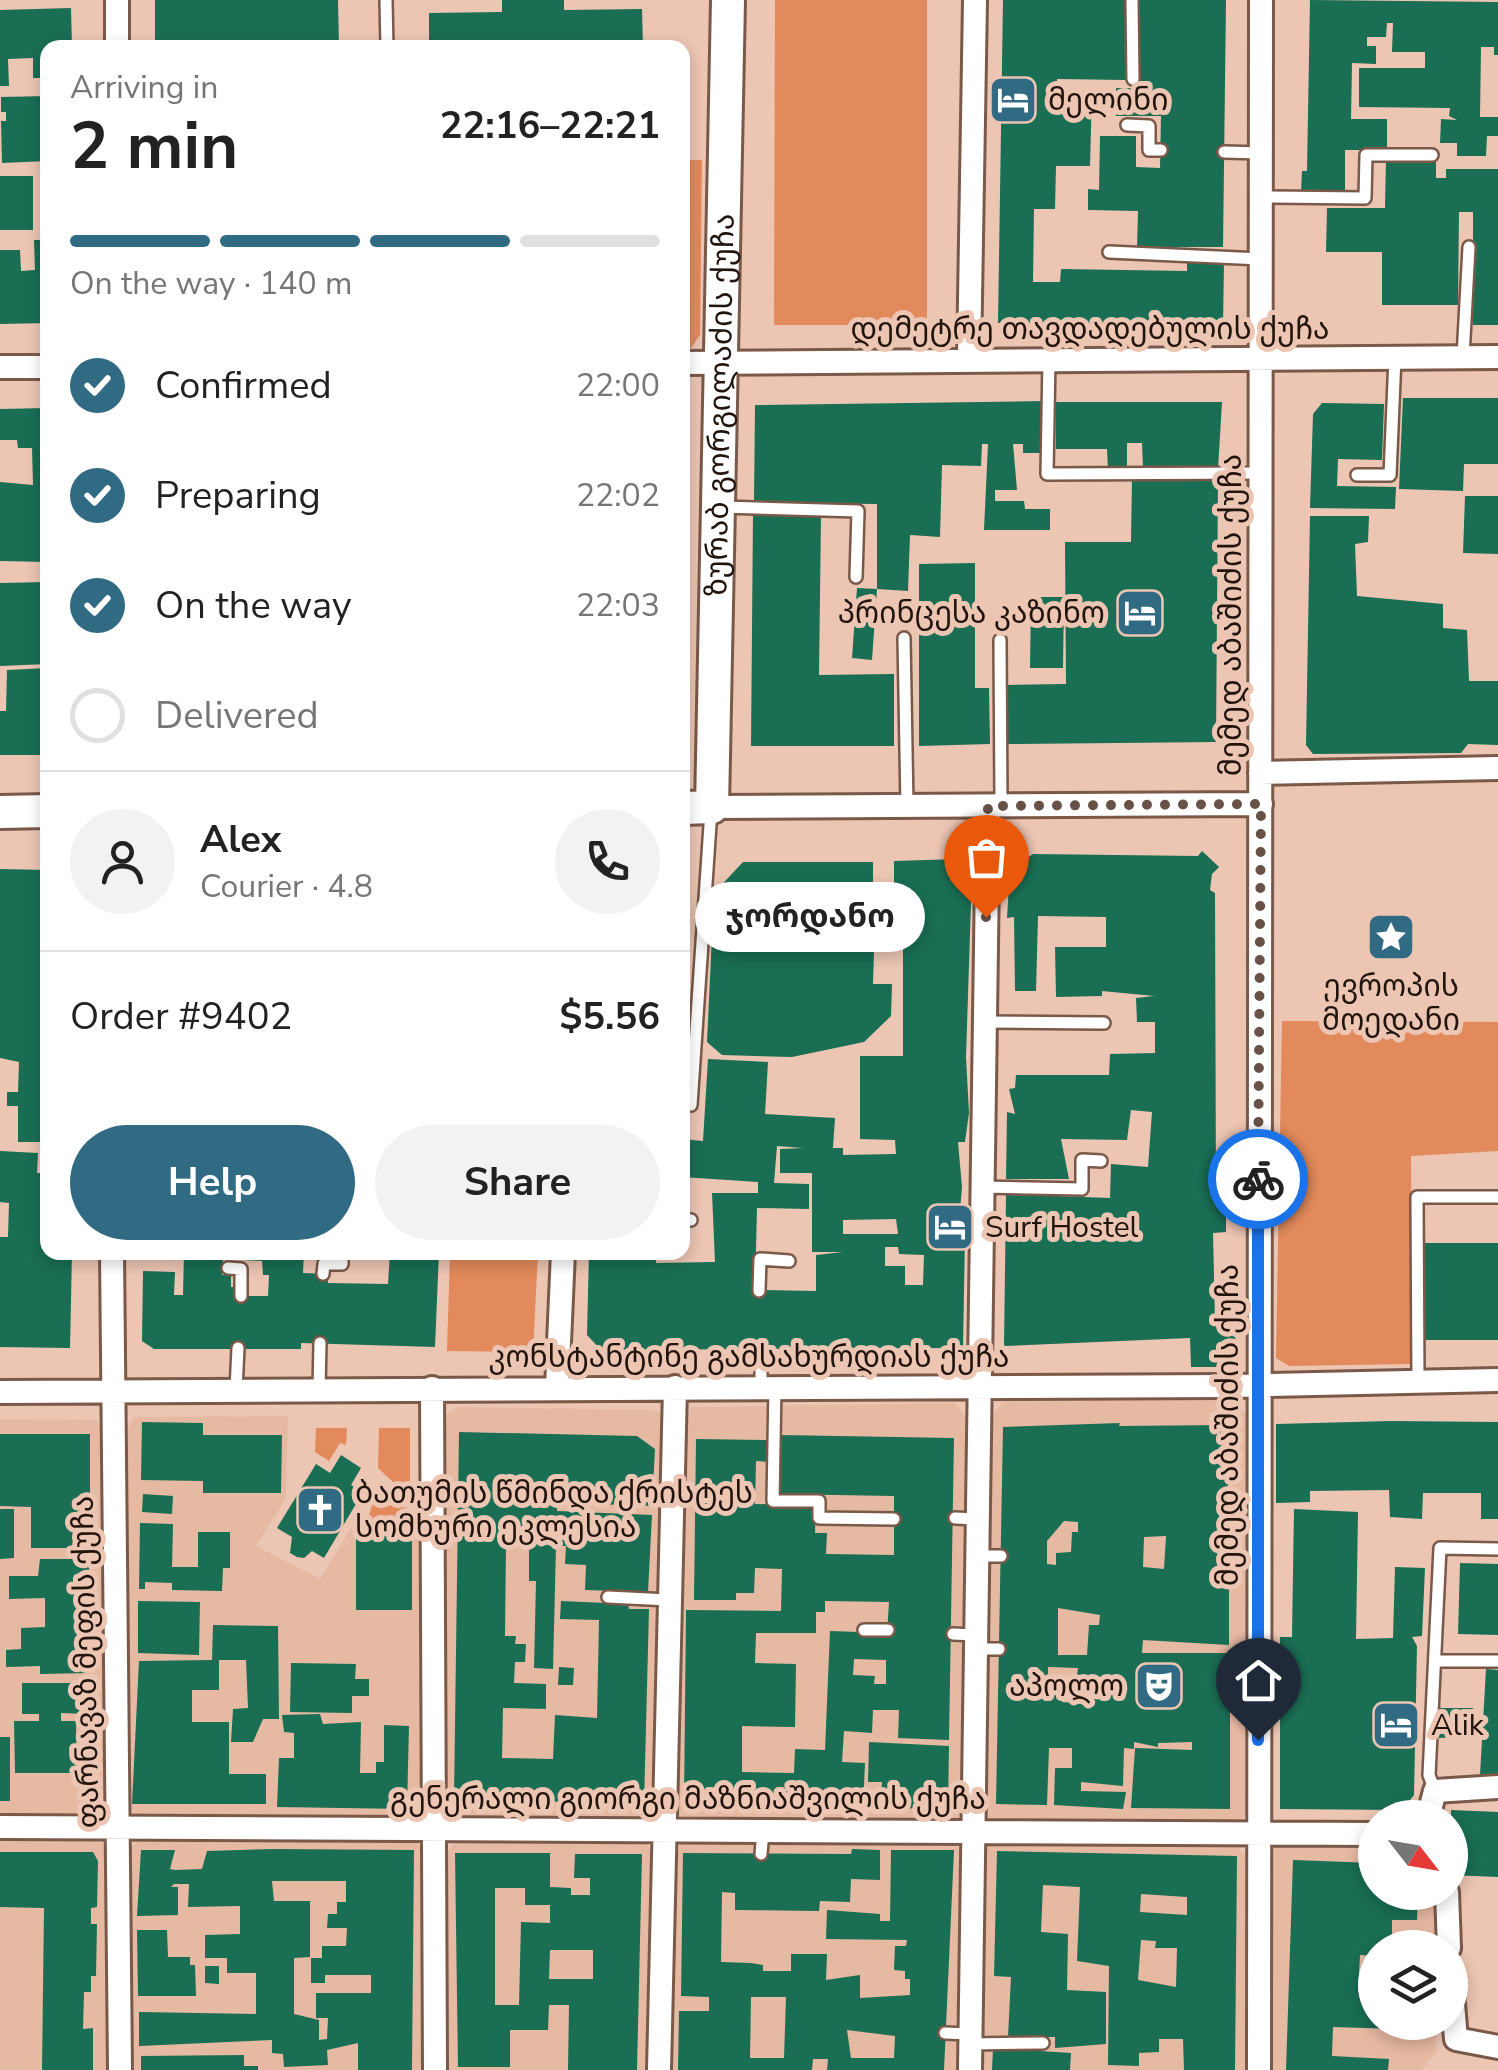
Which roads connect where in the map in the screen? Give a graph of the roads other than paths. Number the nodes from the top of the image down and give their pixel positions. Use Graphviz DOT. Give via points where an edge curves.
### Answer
graph roads {
  1 [pos="117,0"];
  2 [pos="386,0"];
  3 [pos="728,0"];
  4 [pos="975,0"];
  5 [pos="1132,0"];
  6 [pos="1260,0"];
  7 [pos="117,40"];
  8 [pos="387,40"];
  9 [pos="1133,79"];
  10 [pos="1127,125"];
  11 [pos="1161,150"];
  12 [pos="1224,152"];
  13 [pos="1261,153"];
  14 [pos="1432,155"];
  15 [pos="1261,196"];
  16 [pos="1469,247"];
  17 [pos="1109,252"];
  18 [pos="1261,259"];
  19 [pos="1396,357"];
  20 [pos="1464,357"];
  21 [pos="1498,357"];
  22 [pos="1050,358"];
  23 [pos="1261,358"];
  24 [pos="969,359"];
  25 [pos="690,362"];
  26 [pos="720,362"];
  27 [pos="40,366"];
  28 [pos="0,367"];
  29 [pos="1260,473"];
  30 [pos="1357,475"];
  31 [pos="718,507"];
  32 [pos="856,577"];
  33 [pos="904,638"];
  34 [pos="1000,640"];
  35 [pos="1498,768"];
  36 [pos="1260,773"];
  37 [pos="1261,804"];
  38 [pos="907,806"];
  39 [pos="994,806"];
  40 [pos="697,807"];
  41 [pos="0,812"];
  42 [pos="40,812"];
  43 [pos="984,1022"];
  44 [pos="1104,1024"];
  45 [pos="691,1105"];
  46 [pos="1101,1161"];
  47 [pos="982,1187"];
  48 [pos="1498,1197"];
  49 [pos="112,1260"];
  50 [pos="342,1260"];
  51 [pos="563,1260"];
  52 [pos="788,1260"];
  53 [pos="228,1268"];
  54 [pos="323,1274"];
  55 [pos="759,1291"];
  56 [pos="242,1296"];
  57 [pos="320,1343"];
  58 [pos="238,1348"];
  59 [pos="761,1348"];
  60 [pos="1498,1380"];
  61 [pos="1418,1381"];
  62 [pos="768,1386"];
  63 [pos="977,1386"];
  64 [pos="1258,1386"];
  65 [pos="675,1387"];
  66 [pos="432,1388"];
  67 [pos="556,1388"];
  68 [pos="319,1389"];
  69 [pos="236,1390"];
  70 [pos="0,1392"];
  71 [pos="112,1392"];
  72 [pos="894,1519"];
  73 [pos="1498,1549"];
  74 [pos="976,1556"];
  75 [pos="1001,1556"];
  76 [pos="608,1597"];
  77 [pos="670,1600"];
  78 [pos="864,1630"];
  79 [pos="888,1630"];
  80 [pos="968,1639"];
  81 [pos="999,1649"];
  82 [pos="1435,1661"];
  83 [pos="1498,1661"];
  84 [pos="1498,1787"];
  85 [pos="1431,1800"];
  86 [pos="1459,1800"];
  87 [pos="0,1826"];
  88 [pos="434,1827"];
  89 [pos="120,1828"];
  90 [pos="664,1829"];
  91 [pos="973,1832"];
  92 [pos="1258,1834"];
  93 [pos="1358,1834"];
  94 [pos="945,2033"];
  95 [pos="970,2038"];
  96 [pos="1456,2040"];
  97 [pos="1042,2044"];
  98 [pos="1498,2047"];
  99 [pos="120,2070"];
  100 [pos="435,2070"];
  101 [pos="659,2070"];
  102 [pos="970,2070"];
  103 [pos="1259,2070"];
  1 -- 7 [label="street"];
  2 -- 8 [label="lane"];
  3 -- 26 [label="street, ზურაბ გორგილაძის ქუჩა"];
  4 -- 24 [label="street"];
  5 -- 9 [label="lane"];
  6 -- 13 [label="street, მემედ აბაშიძის ქუჩა"];
  10 -- 11 [label="lane" via="1149,126 1148,150"];
  12 -- 13 [label="lane"];
  13 -- 15 [label="street, მემედ აბაშიძის ქუჩა"];
  14 -- 15 [label="lane" via="1366,155 1365,198"];
  15 -- 18 [label="street, მემედ აბაშიძის ქუჩა"];
  16 -- 20 [label="lane"];
  17 -- 18 [label="lane"];
  18 -- 23 [label="street, მემედ აბაშიძის ქუჩა"];
  19 -- 20 [label="street, დემეტრე თავდადებულის ქუჩა"];
  19 -- 23 [label="street, დემეტრე თავდადებულის ქუჩა"];
  19 -- 30 [label="lane" via="1390,475"];
  20 -- 21 [label="street, დემეტრე თავდადებულის ქუჩა"];
  22 -- 23 [label="street, დემეტრე თავდადებულის ქუჩა"];
  22 -- 24 [label="street, დემეტრე თავდადებულის ქუჩა"];
  22 -- 29 [label="lane" via="1048,474"];
  23 -- 29 [label="street, მემედ აბაშიძის ქუჩა"];
  24 -- 26 [label="street, დემეტრე თავდადებულის ქუჩა"];
  25 -- 26 [label="street, დემეტრე თავდადებულის ქუჩა"];
  26 -- 31 [label="street, ზურაბ გორგილაძის ქუჩა"];
  27 -- 28 [label="street"];
  29 -- 36 [label="street, მემედ აბაშიძის ქუჩა"];
  31 -- 32 [label="lane" via="858,511"];
  31 -- 40 [label="street, ზურაბ გორგილაძის ქუჩა"];
  33 -- 38 [label="lane"];
  34 -- 39 [label="lane"];
  35 -- 36 [label="street"];
  36 -- 37 [label="street, მემედ აბაშიძის ქუჩა"];
  37 -- 39 [label="street"];
  37 -- 64 [label="street, მემედ აბაშიძის ქუჩა"];
  38 -- 39 [label="street"];
  38 -- 40 [label="street"];
  39 -- 43 [label="street"];
  40 -- 45 [label="lane"];
  41 -- 42 [label="street"];
  43 -- 44 [label="lane"];
  43 -- 47 [label="street"];
  46 -- 47 [label="lane" via="1082,1160 1082,1190"];
  47 -- 63 [label="street"];
  48 -- 61 [label="lane" via="1417,1197"];
  49 -- 71 [label="street, ფარნავაზ მეფის ქუჩა"];
  50 -- 54 [label="lane" via="324,1264"];
  51 -- 67 [label="street"];
  52 -- 55 [label="lane" via="760,1260"];
  53 -- 56 [label="lane" via="241,1269"];
  57 -- 68 [label="lane"];
  58 -- 69 [label="lane"];
  59 -- 62 [label="lane"];
  60 -- 61 [label="street, კონსტანტინე გამსახურდიას ქუჩა"];
  61 -- 64 [label="street, კონსტანტინე გამსახურდიას ქუჩა"];
  62 -- 63 [label="street, კონსტანტინე გამსახურდიას ქუჩა"];
  62 -- 65 [label="street, კონსტანტინე გამსახურდიას ქუჩა"];
  62 -- 72 [label="lane" via="773,1501 820,1501 819,1518"];
  63 -- 64 [label="street, კონსტანტინე გამსახურდიას ქუჩა"];
  63 -- 74 [label="street" via="966,1518"];
  64 -- 92 [label="street, მემედ აბაშიძის ქუჩა"];
  65 -- 67 [label="street, კონსტანტინე გამსახურდიას ქუჩა"];
  65 -- 77 [label="street"];
  66 -- 67 [label="street, კონსტანტინე გამსახურდიას ქუჩა"];
  66 -- 68 [label="street, კონსტანტინე გამსახურდიას ქუჩა"];
  66 -- 88 [label="street"];
  68 -- 69 [label="street, კონსტანტინე გამსახურდიას ქუჩა"];
  69 -- 71 [label="street, კონსტანტინე გამსახურდიას ქუჩა"];
  70 -- 71 [label="street, კონსტანტინე გამსახურდიას ქუჩა"];
  71 -- 89 [label="street, ფარნავაზ მეფის ქუჩა"];
  73 -- 82 [label="lane" via="1440,1548"];
  74 -- 75 [label="lane"];
  74 -- 80 [label="street"];
  76 -- 77 [label="lane"];
  77 -- 90 [label="street" via="676,1659"];
  78 -- 79 [label="lane"];
  80 -- 81 [label="lane"];
  80 -- 91 [label="street"];
  82 -- 83 [label="lane"];
  82 -- 85 [label="lane"];
  84 -- 86 [label="street"];
  87 -- 89 [label="street, გენერალი გიორგი მაზნიაშვილის ქუჩა"];
  88 -- 89 [label="street, გენერალი გიორგი მაზნიაშვილის ქუჩა"];
  88 -- 90 [label="street, გენერალი გიორგი მაზნიაშვილის ქუჩა"];
  88 -- 100 [label="street"];
  89 -- 99 [label="street, ფარნავაზ მეფის ქუჩა"];
  90 -- 91 [label="street, გენერალი გიორგი მაზნიაშვილის ქუჩა" via="762,1842"];
  90 -- 101 [label="street"];
  91 -- 92 [label="street, გენერალი გიორგი მაზნიაშვილის ქუჩა"];
  91 -- 95 [label="street"];
  92 -- 93 [label="street, გენერალი გიორგი მაზნიაშვილის ქუჩა"];
  92 -- 103 [label="street, მემედ აბაშიძის ქუჩა"];
  94 -- 95 [label="lane"];
  95 -- 97 [label="lane"];
  95 -- 102 [label="street"];
  96 -- 98 [label="street"];
}
